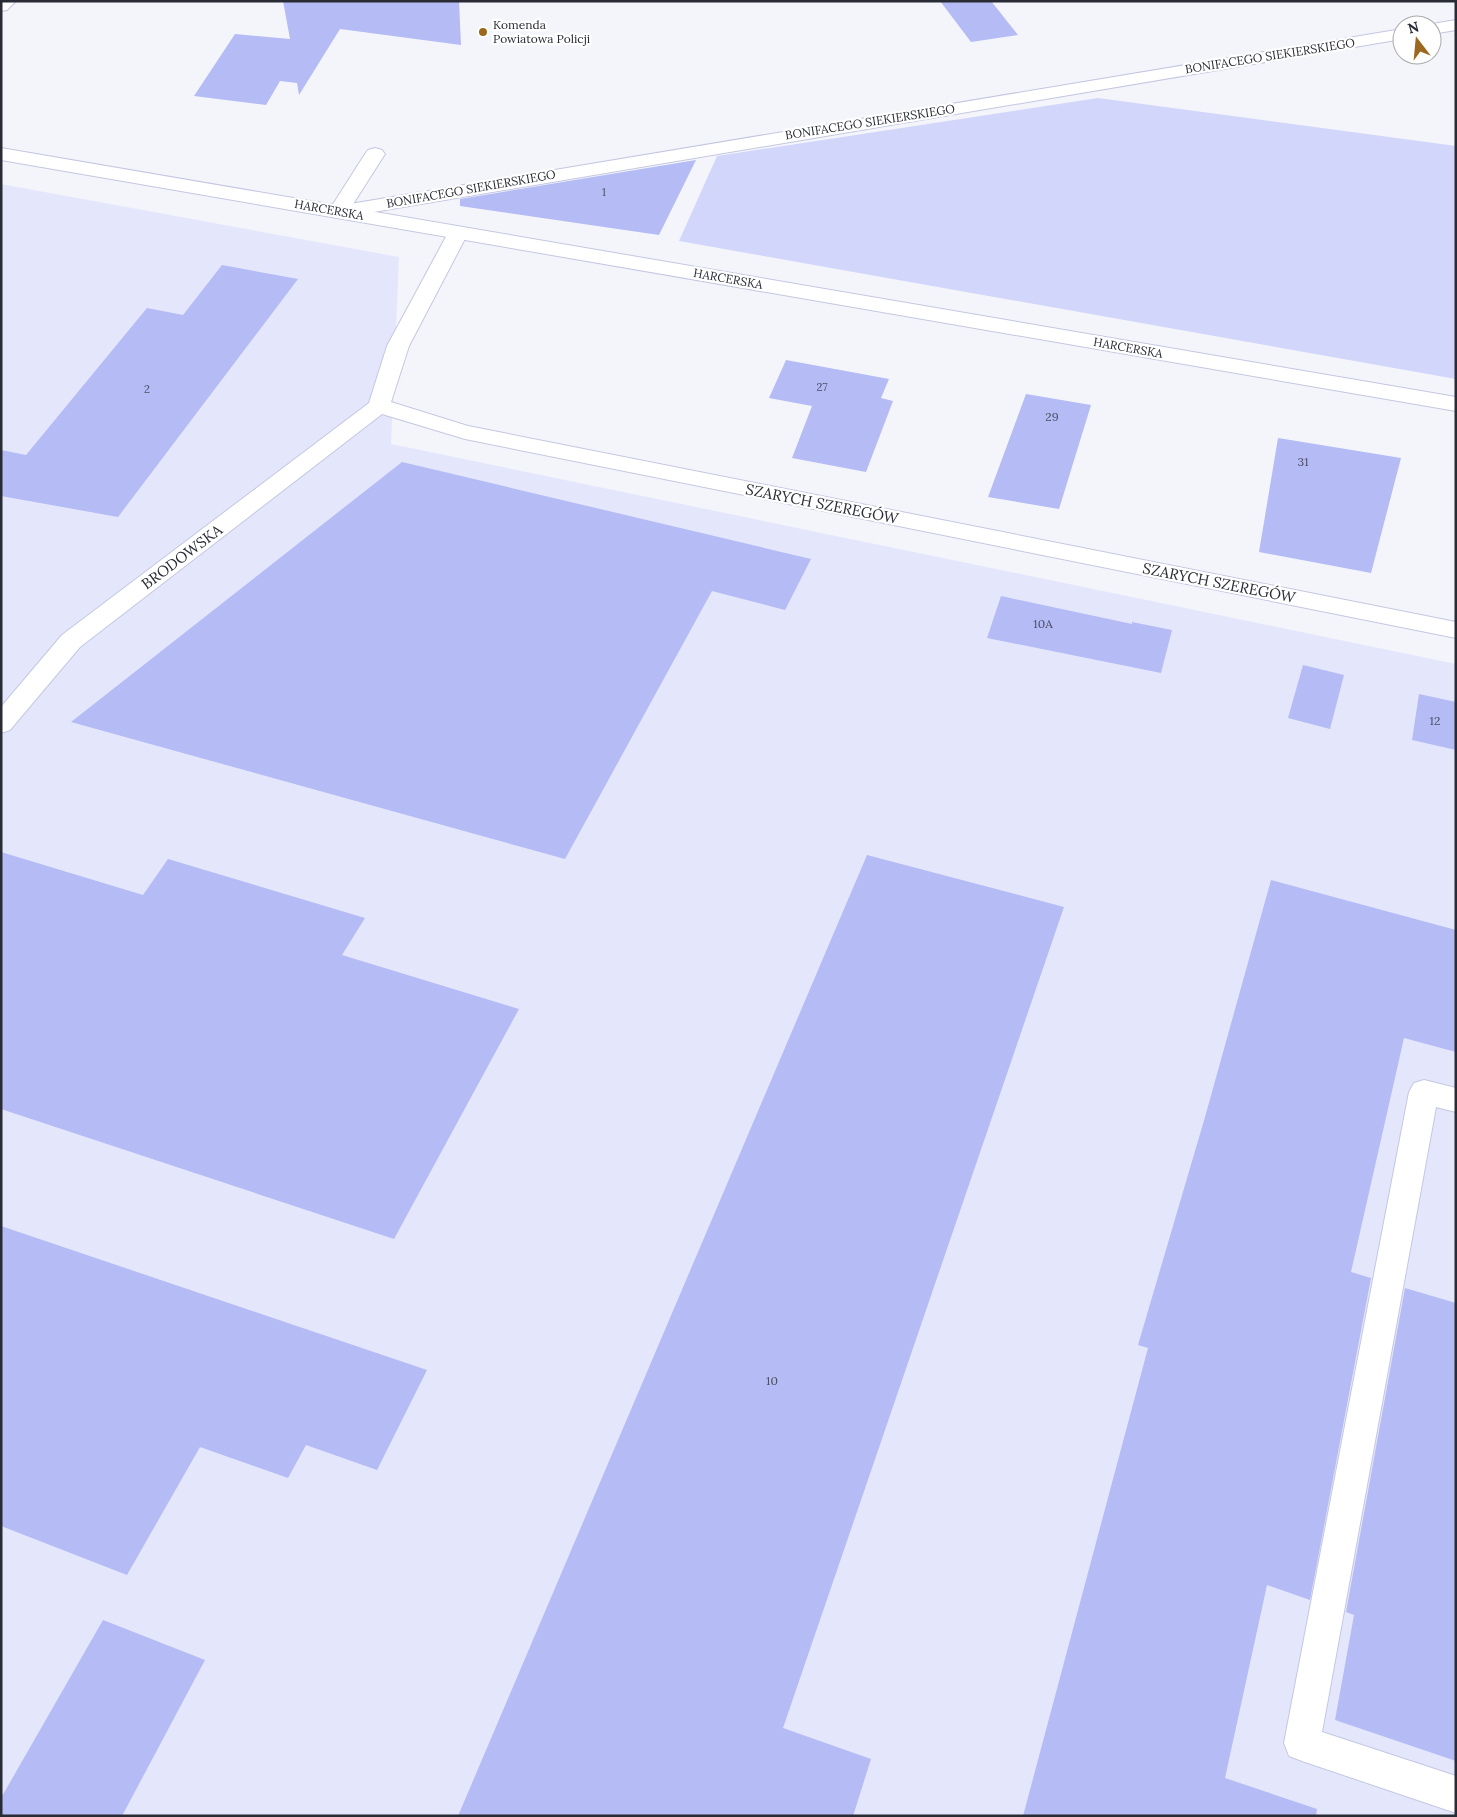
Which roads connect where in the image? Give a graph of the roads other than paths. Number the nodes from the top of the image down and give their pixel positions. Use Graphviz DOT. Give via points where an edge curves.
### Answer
graph roads {
  1 [pos="7,1"];
  2 [pos="1,6"];
  3 [pos="1456,25"];
  4 [pos="1442,27"];
  5 [pos="1392,36"];
  6 [pos="1,154"];
  7 [pos="375,154"];
  8 [pos="338,212"];
  9 [pos="458,233"];
  10 [pos="1456,404"];
  11 [pos="379,406"];
  12 [pos="1456,630"];
  13 [pos="1,724"];
  14 [pos="1456,1100"];
  15 [pos="1456,1795"];
  1 -- 2 [label="street"];
  3 -- 4 [label="street"];
  5 -- 8 [label="street, BONIFACEGO SIEKIERSKIEGO"];
  6 -- 8 [label="street, HARCERSKA"];
  7 -- 8 [label="street"];
  8 -- 9 [label="street, HARCERSKA"];
  9 -- 10 [label="street, HARCERSKA"];
  9 -- 11 [label="street" via="398,346"];
  11 -- 12 [label="street, SZARYCH SZEREGÓW" via="466,432"];
  11 -- 13 [label="street, BRODOWSKA" via="71,641"];
  14 -- 15 [label="street" via="1424,1092 1302,1743"];
}
